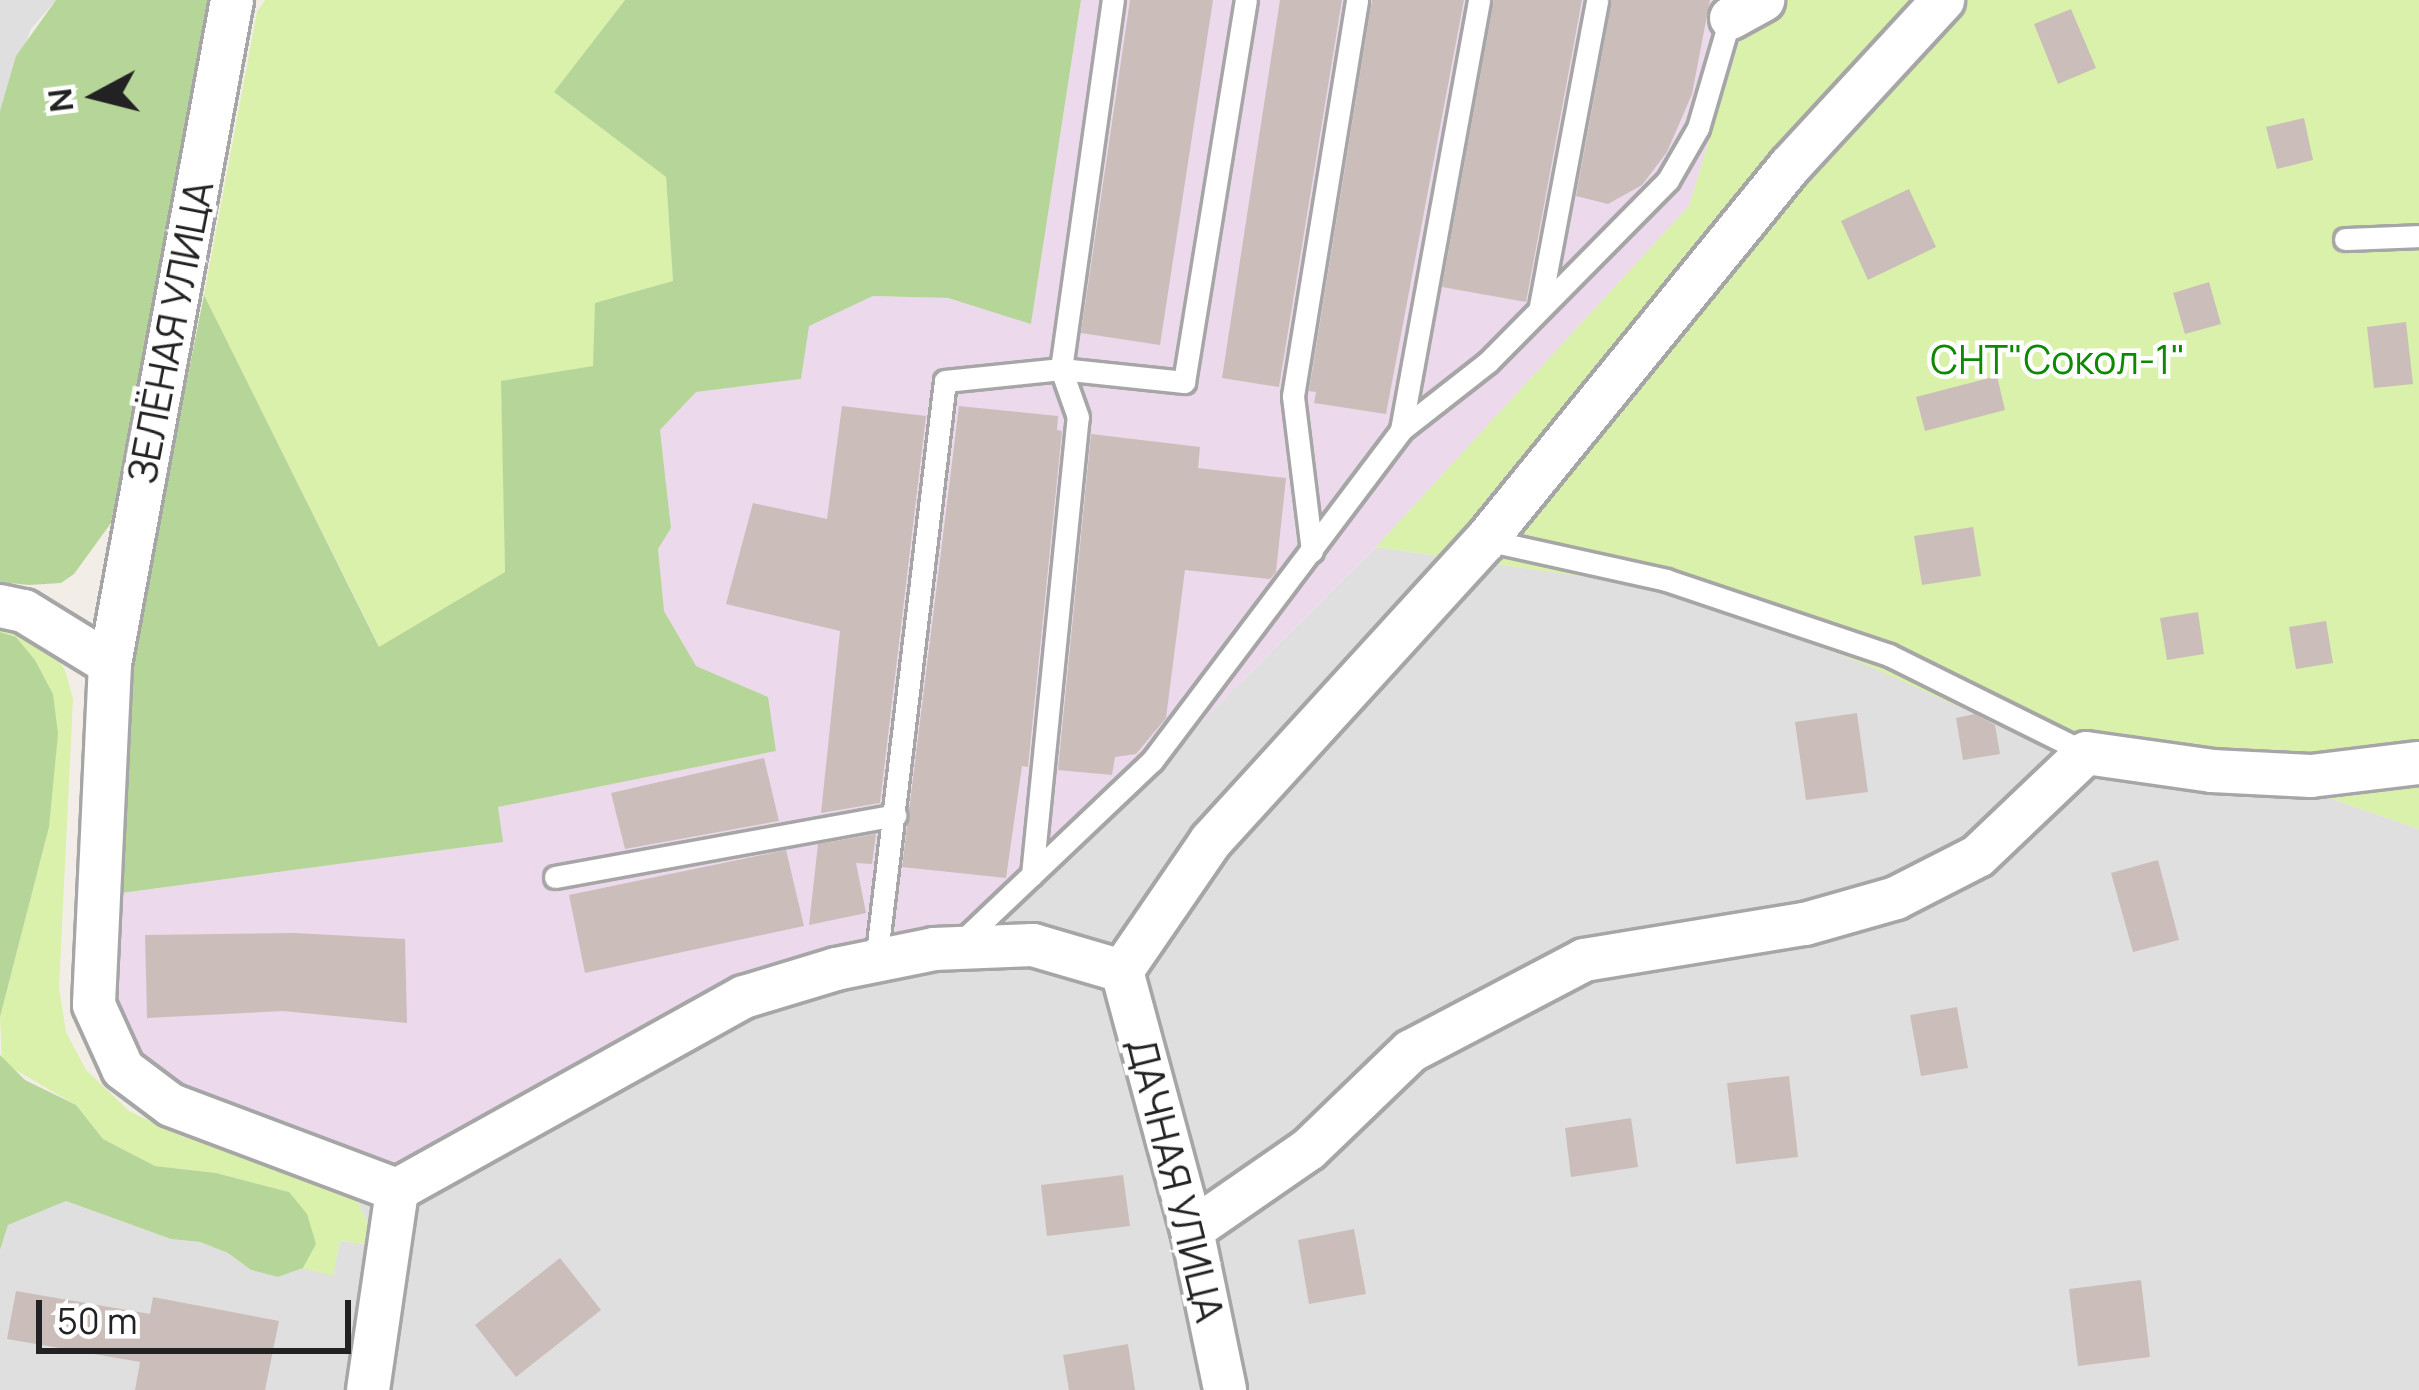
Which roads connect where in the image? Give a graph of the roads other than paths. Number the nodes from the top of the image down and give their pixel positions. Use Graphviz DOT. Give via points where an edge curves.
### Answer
graph roads {
  1 [pos="232,0"];
  2 [pos="1113,0"];
  3 [pos="1246,0"];
  4 [pos="1357,0"];
  5 [pos="1479,0"];
  6 [pos="1597,0"];
  7 [pos="1942,0"];
  8 [pos="1743,6"];
  9 [pos="2419,236"];
  10 [pos="2345,239"];
  11 [pos="1540,307"];
  12 [pos="1061,369"];
  13 [pos="1401,430"];
  14 [pos="1486,540"];
  15 [pos="1312,550"];
  16 [pos="0,606"];
  17 [pos="110,664"];
  18 [pos="2086,753"];
  19 [pos="2419,763"];
  20 [pos="895,815"];
  21 [pos="1032,875"];
  22 [pos="555,877"];
  23 [pos="954,948"];
  24 [pos="876,961"];
  25 [pos="1122,971"];
  26 [pos="397,1190"];
  27 [pos="1192,1230"];
  28 [pos="368,1390"];
  29 [pos="1225,1390"];
  1 -- 17 [label="street, ЗЕЛЁНАЯ УЛИЦА"];
  2 -- 12 [label="lane"];
  3 -- 12 [label="lane" via="1184,382"];
  4 -- 15 [label="lane" via="1293,396"];
  5 -- 13 [label="lane"];
  6 -- 11 [label="lane"];
  7 -- 14 [label="street" via="1790,166"];
  8 -- 11 [label="lane" via="1698,128 1668,180"];
  9 -- 10 [label="lane"];
  11 -- 13 [label="lane" via="1488,362"];
  12 -- 20 [label="lane" via="945,381"];
  12 -- 21 [label="lane" via="1078,417"];
  13 -- 15 [label="lane"];
  14 -- 18 [label="lane" via="1666,580 1889,655"];
  14 -- 25 [label="street" via="1211,841"];
  15 -- 21 [label="lane" via="1152,761"];
  16 -- 17 [label="street" via="24,610"];
  17 -- 26 [label="street, ЗЕЛЁНАЯ УЛИЦА" via="94,1004 123,1069 172,1105"];
  18 -- 19 [label="street" via="2311,776"];
  18 -- 27 [label="street" via="1978,856 1896,898 1805,924 1584,960 1411,1051 1309,1149"];
  20 -- 22 [label="lane"];
  20 -- 24 [label="lane"];
  21 -- 23 [label="lane"];
  23 -- 24 [label="street"];
  23 -- 25 [label="street" via="1033,945"];
  24 -- 26 [label="street" via="744,997"];
  25 -- 27 [label="street, ДАЧНАЯ УЛИЦА"];
  26 -- 28 [label="street"];
  27 -- 29 [label="street, ДАЧНАЯ УЛИЦА"];
}
